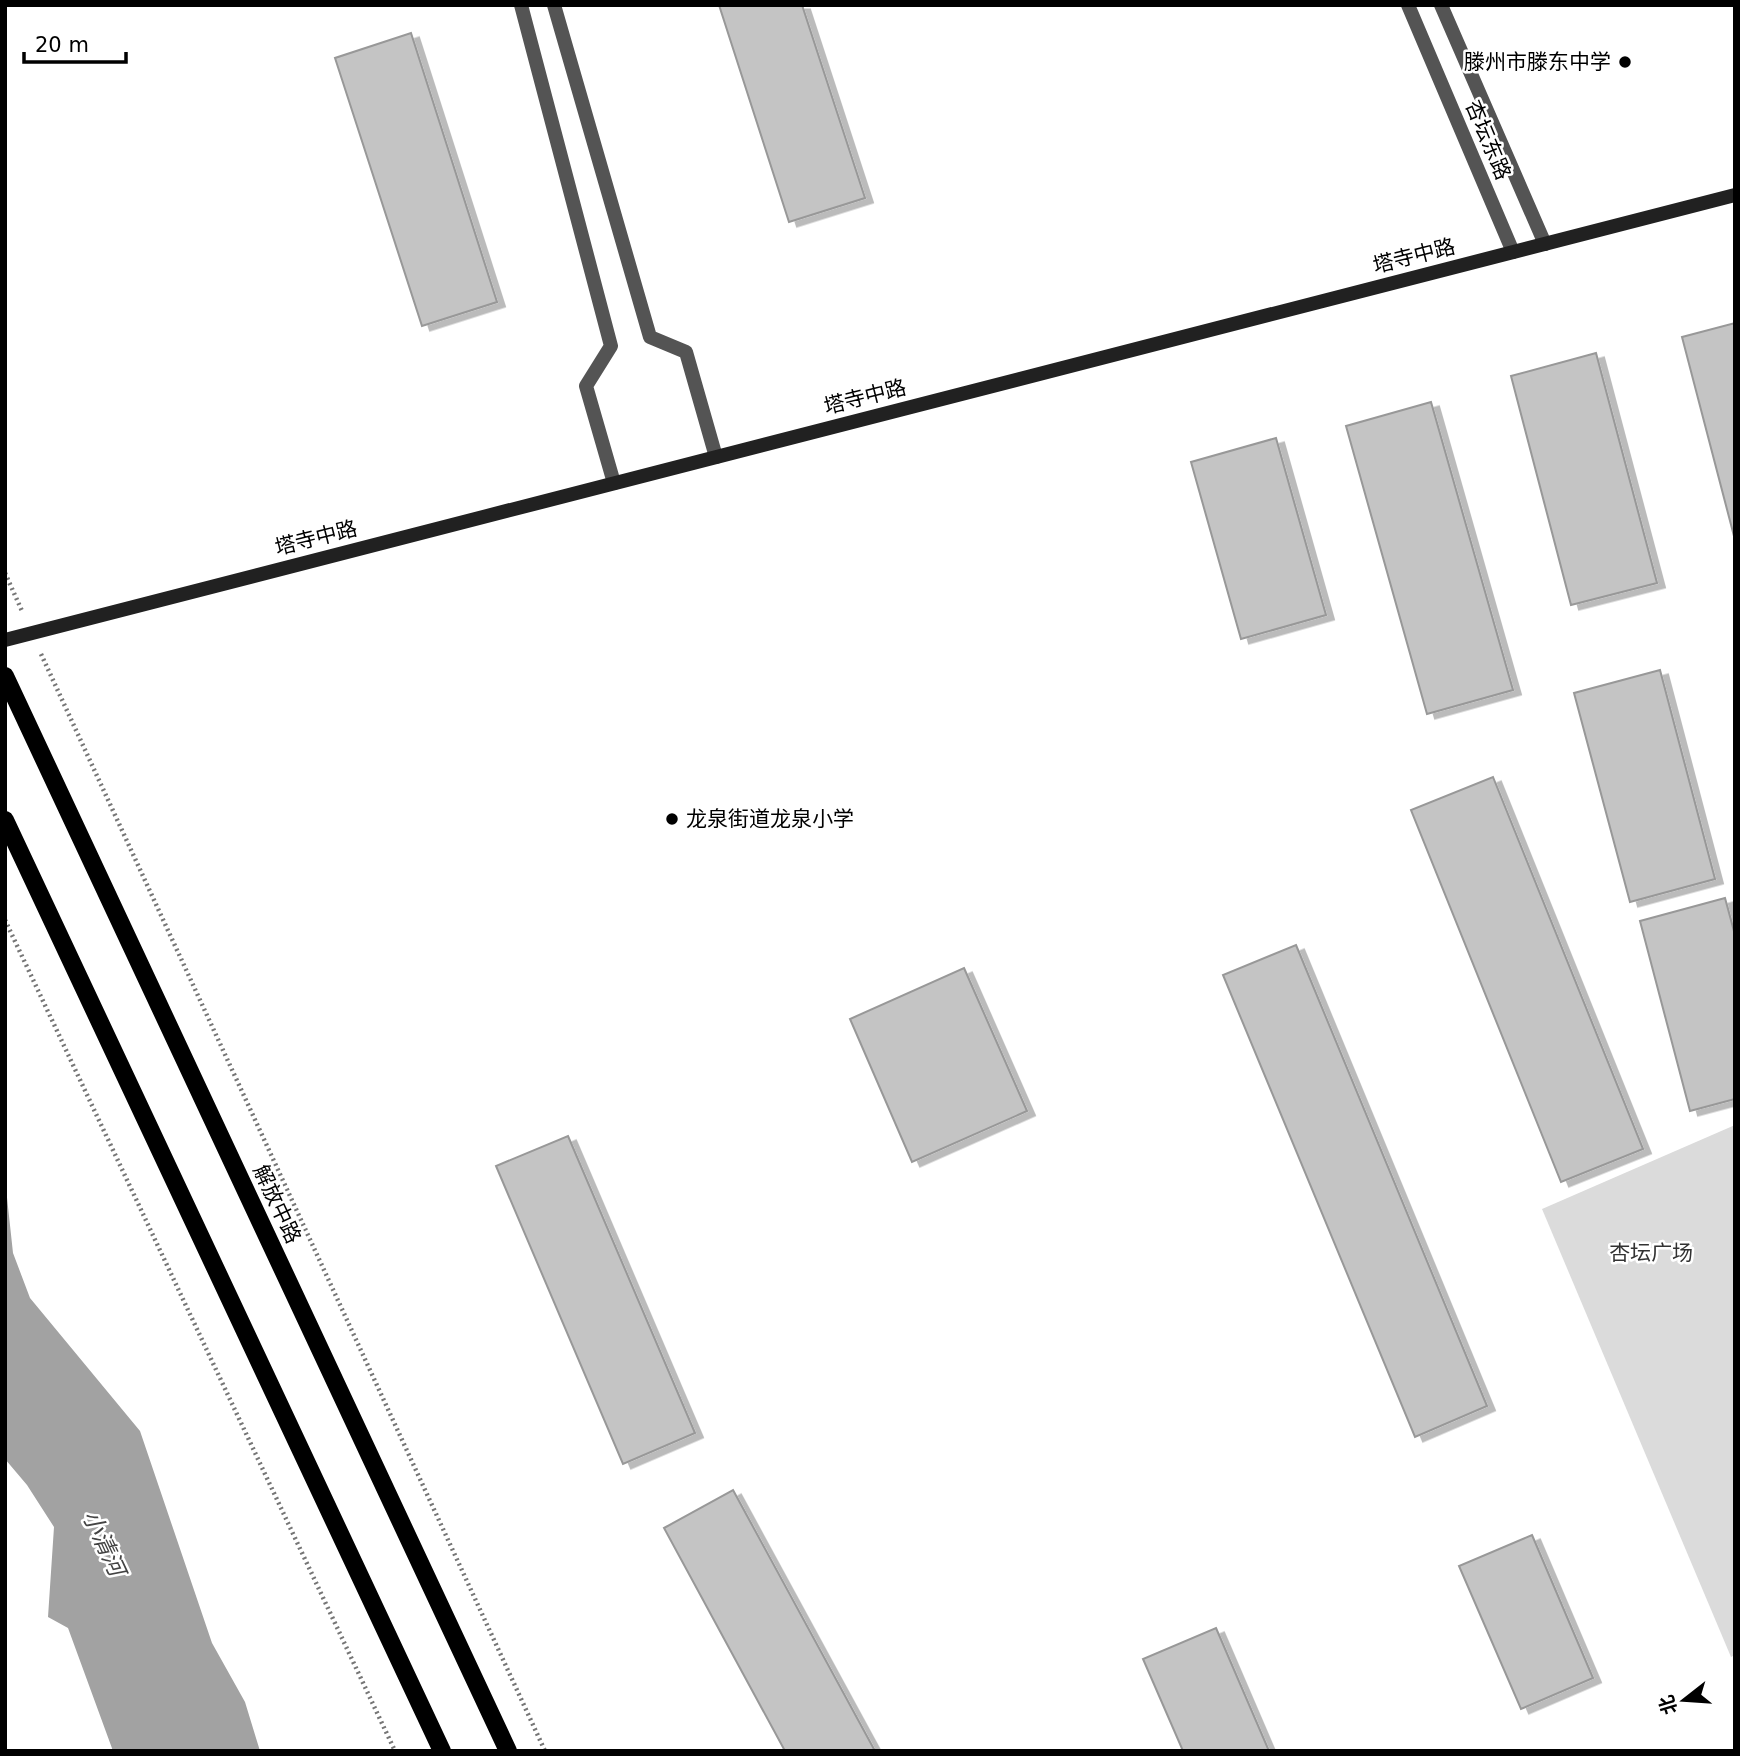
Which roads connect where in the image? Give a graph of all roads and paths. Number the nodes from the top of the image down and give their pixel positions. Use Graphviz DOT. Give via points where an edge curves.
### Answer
graph roads {
  1 [pos="521,5"];
  2 [pos="554,5"];
  3 [pos="1408,5"];
  4 [pos="1441,5"];
  5 [pos="1735,195"];
  6 [pos="1545,244"];
  7 [pos="1513,252"];
  8 [pos="716,457"];
  9 [pos="614,483"];
  10 [pos="5,573"];
  11 [pos="32,632"];
  12 [pos="5,640"];
  13 [pos="5,676"];
  14 [pos="5,820"];
  15 [pos="5,920"];
  16 [pos="395,1751"];
  17 [pos="442,1751"];
  18 [pos="508,1751"];
  19 [pos="545,1751"];
  1 -- 9 [label="street" via="611,346 586,386"];
  2 -- 8 [label="street" via="650,337 686,352"];
  3 -- 7 [label="street, 杏坛东路"];
  4 -- 6 [label="street, 杏坛东路"];
  5 -- 6 [label="main road, 塔寺中路"];
  6 -- 7 [label="main road, 塔寺中路"];
  7 -- 8 [label="main road, 塔寺中路"];
  8 -- 9 [label="main road, 塔寺中路"];
  9 -- 11 [label="main road, 塔寺中路"];
  10 -- 11 [label="path"];
  11 -- 12 [label="main road, 塔寺中路"];
  11 -- 19 [label="path"];
  13 -- 18 [label="main road, 解放中路"];
  14 -- 17 [label="main road"];
  15 -- 16 [label="path"];
}
